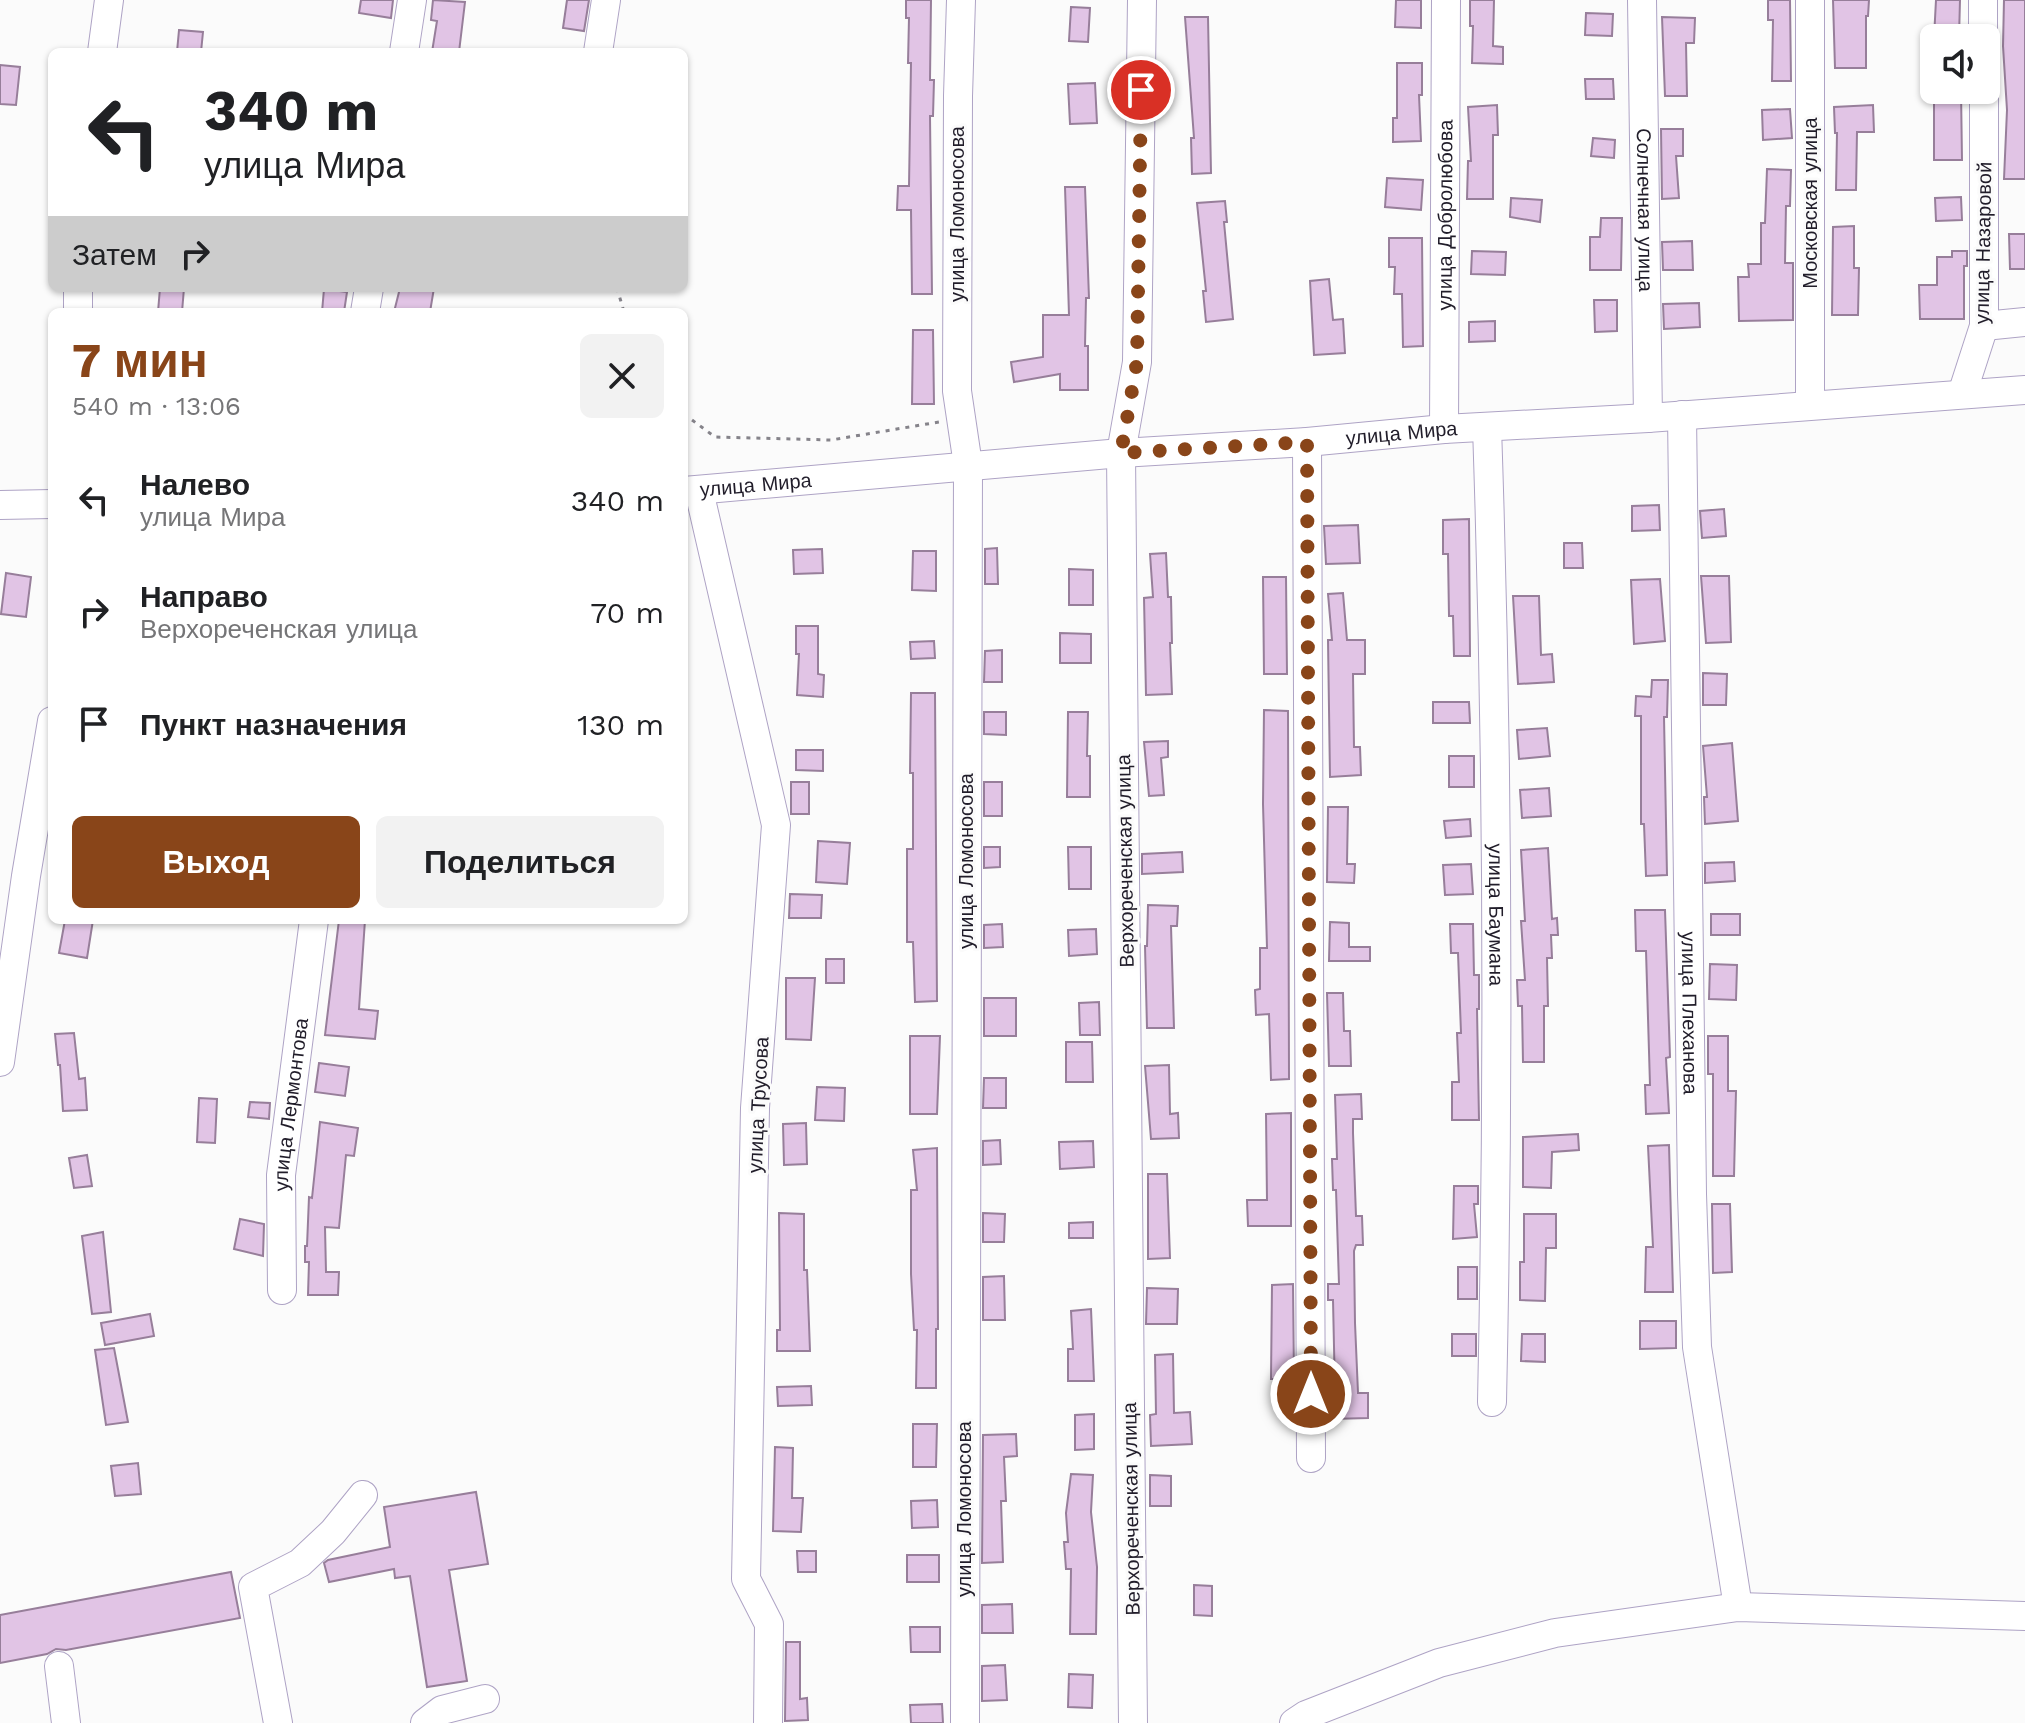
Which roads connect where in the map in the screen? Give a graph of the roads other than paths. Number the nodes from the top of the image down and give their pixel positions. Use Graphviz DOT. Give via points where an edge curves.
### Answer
graph roads {
  1 [pos="109,0"];
  2 [pos="412,0"];
  3 [pos="606,0"];
  4 [pos="961,0"];
  5 [pos="1142,0"];
  6 [pos="1446,0"];
  7 [pos="1642,0"];
  8 [pos="1810,0"];
  9 [pos="1983,0"];
  10 [pos="1983,24"];
  11 [pos="103,48"];
  12 [pos="405,48"];
  13 [pos="599,48"];
  14 [pos="1984,104"];
  15 [pos="2025,322"];
  16 [pos="1984,326"];
  17 [pos="2025,390"];
  18 [pos="1962,394"];
  19 [pos="1810,405"];
  20 [pos="1682,415"];
  21 [pos="1648,418"];
  22 [pos="1487,427"];
  23 [pos="1444,429"];
  24 [pos="1307,442"];
  25 [pos="1121,453"];
  26 [pos="968,465"];
  27 [pos="692,491"];
  28 [pos="48,504"];
  29 [pos="0,505"];
  30 [pos="48,746"];
  31 [pos="313,924"];
  32 [pos="0,1062"];
  33 [pos="282,1290"];
  34 [pos="1492,1402"];
  35 [pos="1311,1458"];
  36 [pos="363,1495"];
  37 [pos="1738,1607"];
  38 [pos="2025,1616"];
  39 [pos="59,1666"];
  40 [pos="485,1699"];
  41 [pos="66,1723"];
  42 [pos="278,1723"];
  43 [pos="425,1723"];
  44 [pos="768,1723"];
  45 [pos="965,1723"];
  46 [pos="1133,1723"];
  47 [pos="1294,1723"];
  1 -- 11 [label="street"];
  2 -- 12 [label="street"];
  3 -- 13 [label="street"];
  4 -- 26 [label="street, улица Ломоносова" via="957,391"];
  5 -- 25 [label="street, Верхореченская улица" via="1137,362"];
  6 -- 23 [label="street, улица Добролюбова"];
  7 -- 21 [label="street, Солнечная улица"];
  8 -- 19 [label="street, Московская улица"];
  9 -- 10 [label="street"];
  14 -- 16 [label="street, улица Назаровой"];
  15 -- 16 [label="street"];
  16 -- 18 [label="street, улица Назаровой"];
  17 -- 18 [label="street, улица Мира"];
  18 -- 19 [label="street, улица Мира"];
  19 -- 20 [label="street, улица Мира"];
  20 -- 21 [label="street, улица Мира"];
  20 -- 37 [label="street, улица Плеханова" via="1697,1347"];
  21 -- 22 [label="street, улица Мира"];
  22 -- 23 [label="street, улица Мира"];
  22 -- 34 [label="street, улица Баумана" via="1498,1057"];
  23 -- 24 [label="street, улица Мира"];
  24 -- 25 [label="street, улица Мира"];
  24 -- 35 [label="street"];
  25 -- 26 [label="street, улица Мира"];
  25 -- 46 [label="street, Верхореченская улица"];
  26 -- 27 [label="street, улица Мира"];
  26 -- 45 [label="street, улица Ломоносова"];
  27 -- 44 [label="street, улица Трусова" via="776,825 755,1108 746,1579 769,1624"];
  28 -- 29 [label="street"];
  30 -- 32 [label="street"];
  31 -- 33 [label="street, улица Лермонтова" via="281,1175"];
  36 -- 42 [label="street" via="300,1563 253,1587"];
  37 -- 38 [label="street"];
  37 -- 47 [label="street" via="1555,1633 1439,1663"];
  39 -- 41 [label="street"];
  40 -- 43 [label="street" via="442,1710"];
}
